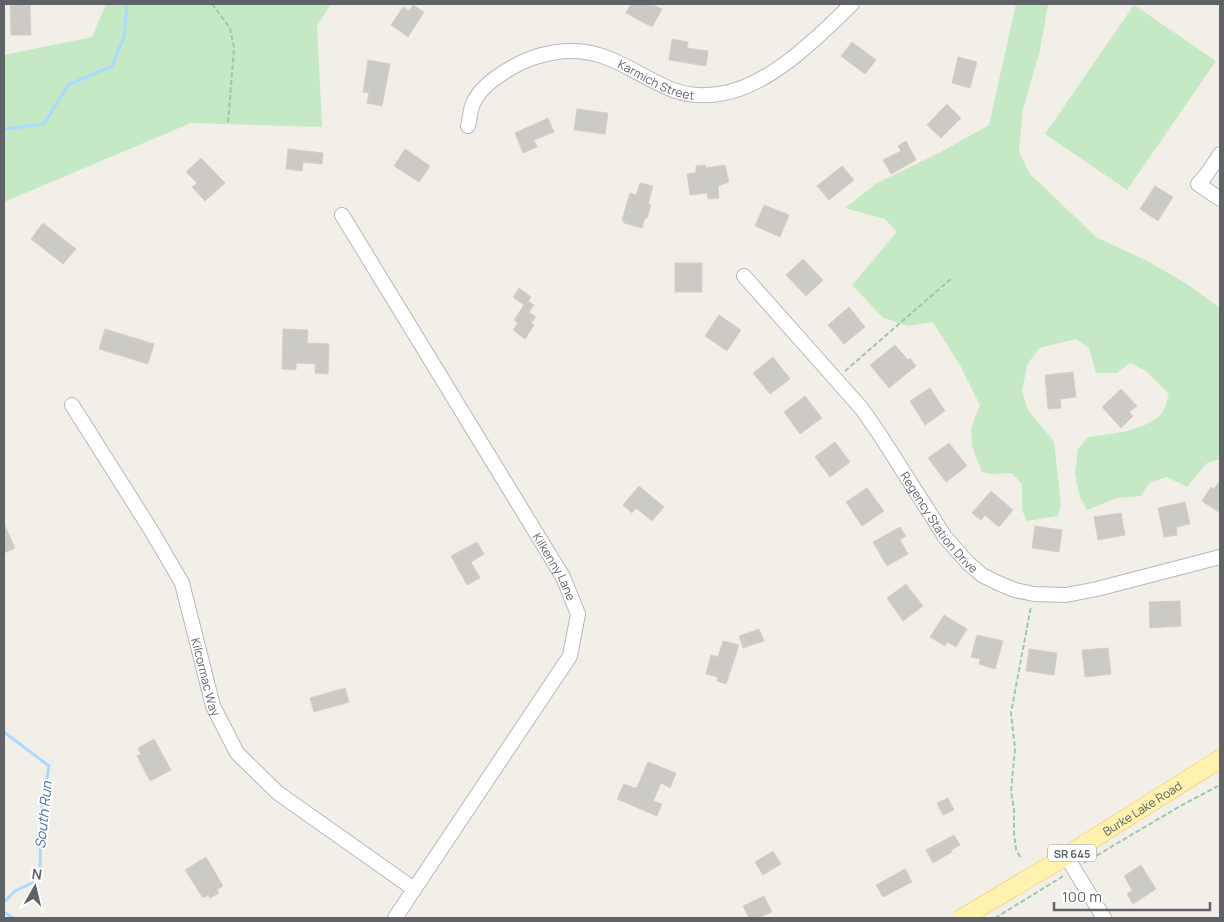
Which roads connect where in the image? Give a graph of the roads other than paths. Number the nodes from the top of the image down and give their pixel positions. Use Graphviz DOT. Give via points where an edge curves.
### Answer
graph roads {
  1 [pos="852,4"];
  2 [pos="468,126"];
  3 [pos="1220,154"];
  4 [pos="1220,199"];
  5 [pos="342,215"];
  6 [pos="744,276"];
  7 [pos="72,405"];
  8 [pos="1220,556"];
  9 [pos="1220,759"];
  10 [pos="1070,863"];
  11 [pos="414,889"];
  12 [pos="395,918"];
  13 [pos="962,918"];
  14 [pos="1104,918"];
  1 -- 2 [label="street, Karmich Street" via="787,62 739,90 719,94 683,93 602,56 578,51 553,52 522,62 492,81 473,103"];
  3 -- 4 [label="street" via="1198,184"];
  5 -- 11 [label="street, Kilkenny Lane" via="563,577 578,614 570,656"];
  6 -- 8 [label="street, Regency Station Drive" via="862,409 955,551 990,579 1033,594 1076,594"];
  7 -- 11 [label="street, Kilcormac Way" via="182,583 213,706 237,752 278,793"];
  9 -- 10 [label="main road, Burke Lake Road / SR 645"];
  10 -- 13 [label="main road, Burke Lake Road / SR 645"];
  10 -- 14 [label="street"];
  11 -- 12 [label="street, Kilkenny Lane"];
}
